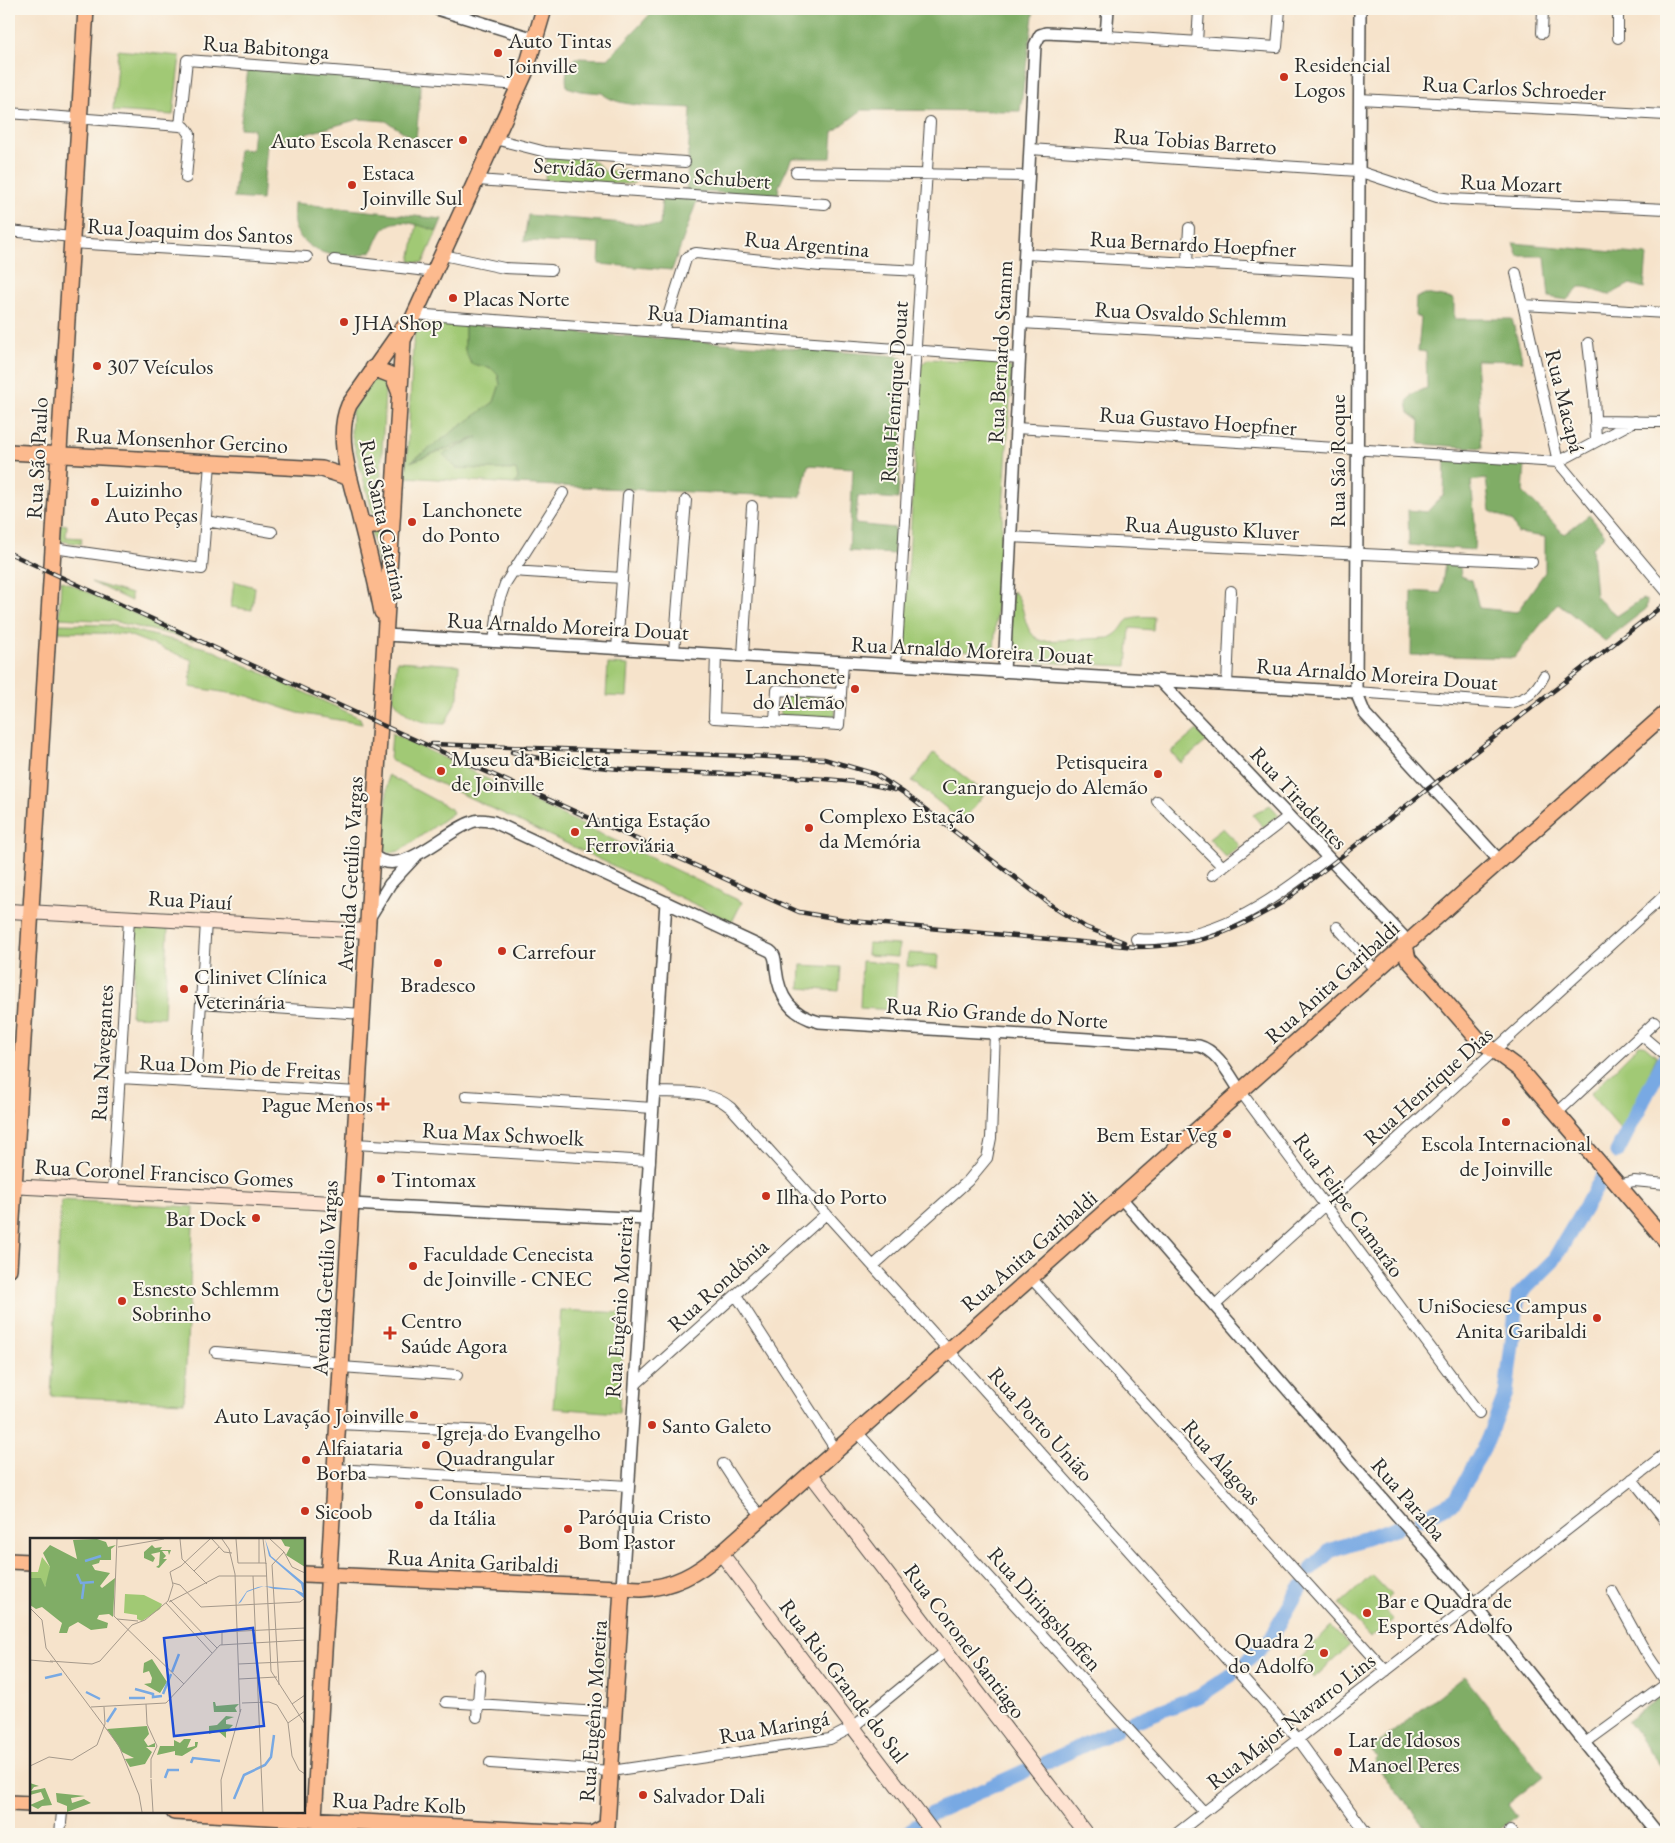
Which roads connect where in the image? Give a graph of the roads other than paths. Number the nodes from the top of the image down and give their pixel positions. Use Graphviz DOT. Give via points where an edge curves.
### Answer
graph roads {
  1 [pos="86,9"];
  2 [pos="437,9"];
  3 [pos="544,9"];
  4 [pos="1108,9"];
  5 [pos="1199,9"];
  6 [pos="1280,9"];
  7 [pos="1360,9"];
  8 [pos="1544,9"];
  9 [pos="1618,9"];
  10 [pos="1542,33"];
  11 [pos="1106,36"];
  12 [pos="1618,38"];
  13 [pos="535,39"];
  14 [pos="1196,42"];
  15 [pos="520,85"];
  16 [pos="1359,99"];
  17 [pos="9,113"];
  18 [pos="1666,115"];
  19 [pos="79,118"];
  20 [pos="930,122"];
  21 [pos="180,126"];
  22 [pos="495,139"];
  23 [pos="1030,149"];
  24 [pos="685,162"];
  25 [pos="1358,171"];
  26 [pos="796,172"];
  27 [pos="926,174"];
  28 [pos="1029,176"];
  29 [pos="186,178"];
  30 [pos="477,180"];
  31 [pos="825,204"];
  32 [pos="1666,209"];
  33 [pos="1188,228"];
  34 [pos="9,231"];
  35 [pos="72,240"];
  36 [pos="1025,254"];
  37 [pos="443,255"];
  38 [pos="307,257"];
  39 [pos="334,260"];
  40 [pos="1187,263"];
  41 [pos="551,270"];
  42 [pos="920,271"];
  43 [pos="435,272"];
  44 [pos="1358,272"];
  45 [pos="1516,273"];
  46 [pos="1523,305"];
  47 [pos="1666,313"];
  48 [pos="413,314"];
  49 [pos="1021,323"];
  50 [pos="663,332"];
  51 [pos="1358,342"];
  52 [pos="1588,343"];
  53 [pos="915,350"];
  54 [pos="1020,358"];
  55 [pos="373,368"];
  56 [pos="400,392"];
  57 [pos="1596,421"];
  58 [pos="1635,421"];
  59 [pos="1666,422"];
  60 [pos="1016,428"];
  61 [pos="1596,441"];
  62 [pos="345,447"];
  63 [pos="1357,449"];
  64 [pos="9,452"];
  65 [pos="59,455"];
  66 [pos="1558,462"];
  67 [pos="210,463"];
  68 [pos="322,469"];
  69 [pos="350,478"];
  70 [pos="563,493"];
  71 [pos="628,495"];
  72 [pos="686,500"];
  73 [pos="752,506"];
  74 [pos="392,519"];
  75 [pos="206,521"];
  76 [pos="361,522"];
  77 [pos="272,532"];
  78 [pos="1010,536"];
  79 [pos="53,548"];
  80 [pos="1356,553"];
  81 [pos="1532,562"];
  82 [pos="512,571"];
  83 [pos="622,578"];
  84 [pos="1231,591"];
  85 [pos="1666,591"];
  86 [pos="386,636"];
  87 [pos="494,642"];
  88 [pos="617,649"];
  89 [pos="674,652"];
  90 [pos="716,655"];
  91 [pos="742,656"];
  92 [pos="843,662"];
  93 [pos="896,665"];
  94 [pos="1004,672"];
  95 [pos="1544,676"];
  96 [pos="1160,681"];
  97 [pos="1193,683"];
  98 [pos="1227,685"];
  99 [pos="1329,690"];
  100 [pos="1356,692"];
  101 [pos="841,694"];
  102 [pos="1183,704"];
  103 [pos="1666,712"];
  104 [pos="1365,714"];
  105 [pos="775,722"];
  106 [pos="380,724"];
  107 [pos="1660,725"];
  108 [pos="1157,801"];
  109 [pos="1289,816"];
  110 [pos="372,855"];
  111 [pos="416,856"];
  112 [pos="1328,858"];
  113 [pos="1499,860"];
  114 [pos="1223,867"];
  115 [pos="1212,875"];
  116 [pos="1666,894"];
  117 [pos="666,902"];
  118 [pos="9,911"];
  119 [pos="31,912"];
  120 [pos="129,918"];
  121 [pos="206,922"];
  122 [pos="368,924"];
  123 [pos="1336,927"];
  124 [pos="1136,939"];
  125 [pos="1405,945"];
  126 [pos="1376,971"];
  127 [pos="201,1004"];
  128 [pos="363,1014"];
  129 [pos="1655,1022"];
  130 [pos="995,1032"];
  131 [pos="1641,1035"];
  132 [pos="1496,1050"];
  133 [pos="1664,1055"];
  134 [pos="120,1078"];
  135 [pos="196,1083"];
  136 [pos="358,1092"];
  137 [pos="654,1092"];
  138 [pos="1241,1092"];
  139 [pos="466,1096"];
  140 [pos="653,1108"];
  141 [pos="1557,1113"];
  142 [pos="355,1144"];
  143 [pos="650,1161"];
  144 [pos="1666,1184"];
  145 [pos="1618,1185"];
  146 [pos="11,1186"];
  147 [pos="113,1191"];
  148 [pos="1121,1198"];
  149 [pos="351,1204"];
  150 [pos="1325,1205"];
  151 [pos="826,1214"];
  152 [pos="646,1219"];
  153 [pos="1666,1242"];
  154 [pos="873,1266"];
  155 [pos="9,1269"];
  156 [pos="1030,1278"];
  157 [pos="736,1295"];
  158 [pos="1214,1306"];
  159 [pos="949,1350"];
  160 [pos="216,1352"];
  161 [pos="341,1365"];
  162 [pos="457,1375"];
  163 [pos="636,1384"];
  164 [pos="1479,1413"];
  165 [pos="338,1424"];
  166 [pos="489,1431"];
  167 [pos="857,1432"];
  168 [pos="836,1450"];
  169 [pos="1666,1453"];
  170 [pos="723,1464"];
  171 [pos="335,1469"];
  172 [pos="810,1473"];
  173 [pos="1632,1479"];
  174 [pos="629,1486"];
  175 [pos="762,1517"];
  176 [pos="1666,1522"];
  177 [pos="722,1553"];
  178 [pos="9,1561"];
  179 [pos="30,1562"];
  180 [pos="305,1574"];
  181 [pos="328,1576"];
  182 [pos="622,1588"];
  183 [pos="1612,1591"];
  184 [pos="1473,1603"];
  185 [pos="946,1651"];
  186 [pos="1386,1671"];
  187 [pos="480,1675"];
  188 [pos="1666,1683"];
  189 [pos="446,1702"];
  190 [pos="478,1704"];
  191 [pos="615,1713"];
  192 [pos="477,1717"];
  193 [pos="853,1727"];
  194 [pos="1298,1739"];
  195 [pos="1585,1743"];
  196 [pos="490,1763"];
  197 [pos="611,1771"];
  198 [pos="9,1803"];
  199 [pos="30,1804"];
  200 [pos="1204,1812"];
  201 [pos="62,1813"];
  202 [pos="183,1813"];
  203 [pos="313,1827"];
  204 [pos="607,1830"];
  205 [pos="60,1834"];
  206 [pos="592,1834"];
  207 [pos="934,1834"];
  208 [pos="1086,1834"];
  209 [pos="1176,1834"];
  210 [pos="1367,1834"];
  211 [pos="1658,1834"];
  1 -- 19 [label="main road, Rua São Paulo"];
  2 -- 13 [label="street"];
  3 -- 13 [label="main road, Rua Santa Catarina"];
  4 -- 11 [label="street"];
  5 -- 14 [label="street"];
  6 -- 14 [label="street" via="1277,48"];
  7 -- 16 [label="street, Rua São Roque"];
  8 -- 10 [label="street"];
  9 -- 12 [label="street"];
  11 -- 14 [label="street"];
  11 -- 23 [label="street, Rua Bernardo Stamm" via="1040,35 1035,45"];
  13 -- 15 [label="main road, Rua Santa Catarina"];
  15 -- 21 [label="street, Rua Babitonga" via="187,60"];
  15 -- 22 [label="main road, Rua Santa Catarina"];
  16 -- 18 [label="street, Rua Carlos Schroeder"];
  16 -- 25 [label="street, Rua São Roque"];
  17 -- 19 [label="street"];
  19 -- 21 [label="street"];
  19 -- 35 [label="main road, Rua São Paulo"];
  20 -- 27 [label="street, Rua Henrique Douat"];
  21 -- 29 [label="street" via="190,134"];
  22 -- 24 [label="street" via="546,152"];
  22 -- 30 [label="main road, Rua Santa Catarina"];
  23 -- 25 [label="street, Rua Tobias Barreto"];
  23 -- 28 [label="street, Rua Bernardo Stamm"];
  25 -- 32 [label="street, Rua Mozart" via="1422,193 1451,199"];
  25 -- 44 [label="street, Rua São Roque"];
  26 -- 27 [label="street"];
  27 -- 28 [label="street"];
  27 -- 42 [label="street, Rua Henrique Douat"];
  28 -- 36 [label="street, Rua Bernardo Stamm"];
  30 -- 31 [label="street, Servidão Germano Schubert"];
  30 -- 37 [label="main road, Rua Santa Catarina"];
  33 -- 40 [label="street"];
  34 -- 35 [label="street, Rua Joaquim dos Santos"];
  35 -- 38 [label="street, Rua Joaquim dos Santos"];
  35 -- 65 [label="main road, Rua São Paulo"];
  36 -- 40 [label="street, Rua Bernardo Hoepfner"];
  36 -- 49 [label="street, Rua Bernardo Stamm"];
  37 -- 41 [label="street" via="504,268"];
  37 -- 43 [label="main road, Rua Santa Catarina"];
  39 -- 43 [label="street"];
  40 -- 44 [label="street, Rua Bernardo Hoepfner"];
  42 -- 50 [label="street, Rua Argentina" via="690,255"];
  42 -- 53 [label="street, Rua Henrique Douat"];
  43 -- 48 [label="main road, Rua Santa Catarina"];
  44 -- 51 [label="street, Rua São Roque"];
  45 -- 46 [label="street, Rua Macapá"];
  46 -- 47 [label="street"];
  46 -- 66 [label="street, Rua Macapá"];
  48 -- 50 [label="street, Rua Diamantina"];
  48 -- 55 [label="main road, Rua Santa Catarina"];
  48 -- 56 [label="main road, Rua Santa Catarina" via="403,340"];
  49 -- 51 [label="street, Rua Osvaldo Schlemm"];
  49 -- 54 [label="street, Rua Bernardo Stamm"];
  50 -- 53 [label="street, Rua Diamantina"];
  51 -- 63 [label="street, Rua São Roque"];
  52 -- 57 [label="street"];
  53 -- 54 [label="street, Rua Diamantina"];
  53 -- 93 [label="street, Rua Henrique Douat"];
  54 -- 60 [label="street, Rua Bernardo Stamm"];
  55 -- 56 [label="main road" via="394,376"];
  55 -- 62 [label="main road, Rua Santa Catarina" via="346,412 343,426"];
  56 -- 74 [label="main road, Rua Santa Catarina"];
  57 -- 58 [label="street"];
  57 -- 61 [label="street"];
  58 -- 59 [label="street"];
  58 -- 61 [label="street"];
  60 -- 63 [label="street, Rua Gustavo Hoepfner"];
  60 -- 78 [label="street, Rua Bernardo Stamm"];
  61 -- 66 [label="street"];
  62 -- 68 [label="main road" via="336,461"];
  62 -- 69 [label="main road, Rua Santa Catarina"];
  63 -- 66 [label="street, Rua Gustavo Hoepfner"];
  63 -- 80 [label="street, Rua São Roque"];
  64 -- 65 [label="main road, Rua Monsenhor Gercino"];
  65 -- 67 [label="main road, Rua Monsenhor Gercino"];
  65 -- 79 [label="main road, Rua São Paulo"];
  66 -- 85 [label="street, Rua Macapá"];
  67 -- 68 [label="main road, Rua Monsenhor Gercino"];
  67 -- 75 [label="street"];
  68 -- 69 [label="main road, Rua Monsenhor Gercino"];
  69 -- 76 [label="main road, Rua Santa Catarina"];
  70 -- 82 [label="street"];
  71 -- 83 [label="street"];
  72 -- 89 [label="street"];
  73 -- 91 [label="street"];
  74 -- 76 [label="main road" via="374,526"];
  74 -- 86 [label="main road, Rua Santa Catarina"];
  75 -- 77 [label="street"];
  75 -- 79 [label="street" via="202,569"];
  76 -- 86 [label="main road, Rua Santa Catarina"];
  78 -- 80 [label="street, Rua Augusto Kluver"];
  78 -- 94 [label="street, Rua Bernardo Stamm"];
  79 -- 119 [label="main road, Rua São Paulo"];
  80 -- 81 [label="street, Rua Augusto Kluver"];
  80 -- 100 [label="street, Rua São Roque"];
  82 -- 83 [label="street"];
  82 -- 87 [label="street" via="500,601"];
  83 -- 88 [label="street"];
  84 -- 98 [label="street"];
  86 -- 87 [label="street, Rua Arnaldo Moreira Douat"];
  86 -- 106 [label="main road, Rua Santa Catarina"];
  87 -- 88 [label="street, Rua Arnaldo Moreira Douat"];
  88 -- 89 [label="street, Rua Arnaldo Moreira Douat"];
  89 -- 90 [label="street, Rua Arnaldo Moreira Douat"];
  90 -- 91 [label="street, Rua Arnaldo Moreira Douat"];
  90 -- 105 [label="street" via="714,718"];
  91 -- 92 [label="street, Rua Arnaldo Moreira Douat"];
  92 -- 93 [label="street, Rua Arnaldo Moreira Douat"];
  92 -- 101 [label="street"];
  93 -- 94 [label="street, Rua Arnaldo Moreira Douat"];
  94 -- 96 [label="street, Rua Arnaldo Moreira Douat"];
  95 -- 100 [label="street, Rua Arnaldo Moreira Douat" via="1531,695 1507,702"];
  96 -- 97 [label="street, Rua Arnaldo Moreira Douat"];
  96 -- 102 [label="street, Rua Tiradentes"];
  97 -- 98 [label="street, Rua Arnaldo Moreira Douat"];
  97 -- 102 [label="street" via="1184,690"];
  98 -- 99 [label="street, Rua Arnaldo Moreira Douat"];
  99 -- 100 [label="street, Rua Arnaldo Moreira Douat"];
  99 -- 104 [label="street" via="1343,696"];
  100 -- 104 [label="street, Rua São Roque"];
  101 -- 105 [label="street" via="839,725"];
  101 -- 105 [label="street" via="777,690"];
  102 -- 109 [label="street, Rua Tiradentes"];
  103 -- 107 [label="main road, Rua Anita Garibaldi"];
  104 -- 113 [label="street, Rua São Roque"];
  106 -- 110 [label="main road, Avenida Getúlio Vargas"];
  107 -- 113 [label="main road, Rua Anita Garibaldi"];
  108 -- 114 [label="street"];
  109 -- 112 [label="street, Rua Tiradentes"];
  109 -- 114 [label="street"];
  110 -- 111 [label="street" via="384,862"];
  110 -- 122 [label="main road, Avenida Getúlio Vargas"];
  111 -- 117 [label="street" via="467,824 484,820 504,826"];
  111 -- 122 [label="street" via="390,884"];
  112 -- 124 [label="street" via="1273,899 1235,920 1179,938"];
  112 -- 125 [label="street, Rua Tiradentes" via="1402,935"];
  113 -- 125 [label="main road, Rua Anita Garibaldi"];
  114 -- 115 [label="street"];
  116 -- 132 [label="street, Rua Henrique Dias"];
  117 -- 130 [label="street, Rua Rio Grande do Norte" via="773,953 782,994 794,1011 809,1019"];
  117 -- 137 [label="street, Rua Eugênio Moreira"];
  118 -- 119 [label="main road, Rua Piauí"];
  119 -- 120 [label="main road, Rua Piauí"];
  119 -- 146 [label="main road, Rua São Paulo"];
  120 -- 121 [label="main road, Rua Piauí"];
  120 -- 134 [label="street, Rua Navegantes"];
  121 -- 122 [label="main road, Rua Piauí"];
  121 -- 127 [label="street"];
  122 -- 128 [label="main road, Avenida Getúlio Vargas"];
  123 -- 126 [label="street"];
  125 -- 126 [label="main road, Rua Anita Garibaldi"];
  125 -- 132 [label="main road" via="1408,958 1477,1038"];
  126 -- 138 [label="main road, Rua Anita Garibaldi"];
  127 -- 128 [label="street"];
  127 -- 135 [label="street"];
  128 -- 136 [label="main road, Avenida Getúlio Vargas"];
  129 -- 131 [label="street"];
  130 -- 138 [label="street, Rua Rio Grande do Norte" via="1199,1046 1217,1058"];
  130 -- 154 [label="street" via="991,1138 987,1158 968,1180"];
  131 -- 133 [label="street"];
  131 -- 141 [label="street"];
  132 -- 141 [label="main road" via="1519,1069"];
  132 -- 150 [label="street, Rua Henrique Dias"];
  134 -- 135 [label="street, Rua Dom Pio de Freitas"];
  134 -- 147 [label="street, Rua Navegantes"];
  135 -- 136 [label="street, Rua Dom Pio de Freitas"];
  136 -- 142 [label="main road, Avenida Getúlio Vargas"];
  137 -- 140 [label="street, Rua Eugênio Moreira"];
  137 -- 151 [label="street, Rua Porto União" via="707,1094 724,1101"];
  138 -- 148 [label="main road, Rua Anita Garibaldi"];
  138 -- 150 [label="street, Rua Felipe Camarão"];
  139 -- 140 [label="street"];
  140 -- 143 [label="street, Rua Eugênio Moreira"];
  141 -- 145 [label="main road"];
  142 -- 143 [label="street, Rua Max Schwoelk"];
  142 -- 149 [label="main road, Avenida Getúlio Vargas"];
  143 -- 152 [label="street, Rua Eugênio Moreira"];
  144 -- 145 [label="street" via="1634,1181"];
  145 -- 153 [label="main road"];
  146 -- 147 [label="main road, Rua Coronel Francisco Gomes"];
  146 -- 155 [label="main road, Rua São Paulo"];
  147 -- 149 [label="main road, Rua Coronel Francisco Gomes"];
  148 -- 156 [label="main road, Rua Anita Garibaldi"];
  148 -- 158 [label="street, Rua Paraíba"];
  149 -- 152 [label="street, Rua Coronel Francisco Gomes"];
  149 -- 161 [label="main road, Avenida Getúlio Vargas"];
  150 -- 158 [label="street, Rua Henrique Dias"];
  150 -- 164 [label="street, Rua Felipe Camarão"];
  151 -- 154 [label="street, Rua Porto União"];
  151 -- 157 [label="street, Rua Rondônia"];
  152 -- 163 [label="street, Rua Eugênio Moreira"];
  154 -- 159 [label="street, Rua Porto União"];
  156 -- 159 [label="main road, Rua Anita Garibaldi"];
  156 -- 186 [label="street, Rua Alagoas"];
  157 -- 163 [label="street, Rua Rondônia"];
  157 -- 168 [label="street"];
  158 -- 184 [label="street, Rua Paraíba"];
  159 -- 167 [label="main road, Rua Anita Garibaldi"];
  159 -- 194 [label="street, Rua Porto União"];
  160 -- 161 [label="street"];
  161 -- 162 [label="street"];
  161 -- 165 [label="main road, Avenida Getúlio Vargas"];
  163 -- 174 [label="street, Rua Eugênio Moreira"];
  165 -- 166 [label="street"];
  165 -- 171 [label="main road, Avenida Getúlio Vargas"];
  167 -- 168 [label="main road, Rua Anita Garibaldi"];
  167 -- 200 [label="street, Rua Diringshoffen"];
  168 -- 172 [label="main road, Rua Anita Garibaldi"];
  169 -- 173 [label="street, Rua Major Navarro Lins"];
  170 -- 175 [label="street"];
  171 -- 174 [label="street"];
  171 -- 181 [label="main road, Avenida Getúlio Vargas"];
  172 -- 175 [label="main road, Rua Anita Garibaldi"];
  172 -- 185 [label="main road, Rua Coronel Santiago"];
  173 -- 176 [label="street"];
  173 -- 184 [label="street, Rua Major Navarro Lins"];
  174 -- 182 [label="street, Rua Eugênio Moreira"];
  175 -- 177 [label="main road, Rua Anita Garibaldi"];
  177 -- 182 [label="main road, Rua Anita Garibaldi" via="694,1574 667,1586"];
  177 -- 193 [label="main road, Rua Rio Grande do Sul"];
  178 -- 179 [label="main road"];
  180 -- 181 [label="main road, Rua Anita Garibaldi"];
  181 -- 182 [label="main road, Rua Anita Garibaldi"];
  181 -- 203 [label="main road, Avenida Getúlio Vargas"];
  182 -- 191 [label="main road, Rua Eugênio Moreira"];
  183 -- 188 [label="street"];
  184 -- 186 [label="street, Rua Major Navarro Lins"];
  184 -- 195 [label="street, Rua Paraíba"];
  185 -- 193 [label="street, Rua Maringá"];
  185 -- 208 [label="main road, Rua Coronel Santiago"];
  186 -- 194 [label="street, Rua Major Navarro Lins"];
  187 -- 190 [label="street"];
  188 -- 195 [label="street"];
  189 -- 190 [label="street"];
  190 -- 191 [label="street"];
  190 -- 192 [label="street"];
  191 -- 197 [label="main road, Rua Eugênio Moreira"];
  193 -- 197 [label="street, Rua Maringá" via="815,1743"];
  193 -- 207 [label="main road, Rua Rio Grande do Sul"];
  194 -- 200 [label="street, Rua Major Navarro Lins"];
  194 -- 210 [label="street, Rua Porto União"];
  195 -- 211 [label="street, Rua Paraíba"];
  196 -- 197 [label="street, Rua Maringá"];
  197 -- 204 [label="main road, Rua Eugênio Moreira"];
  198 -- 199 [label="main road"];
  200 -- 209 [label="street, Rua Major Navarro Lins"];
  201 -- 205 [label="street"];
  202 -- 203 [label="main road, Rua Padre Kolb"];
  203 -- 206 [label="main road, Rua Padre Kolb"];
  204 -- 206 [label="main road, Rua Padre Kolb"];
}
